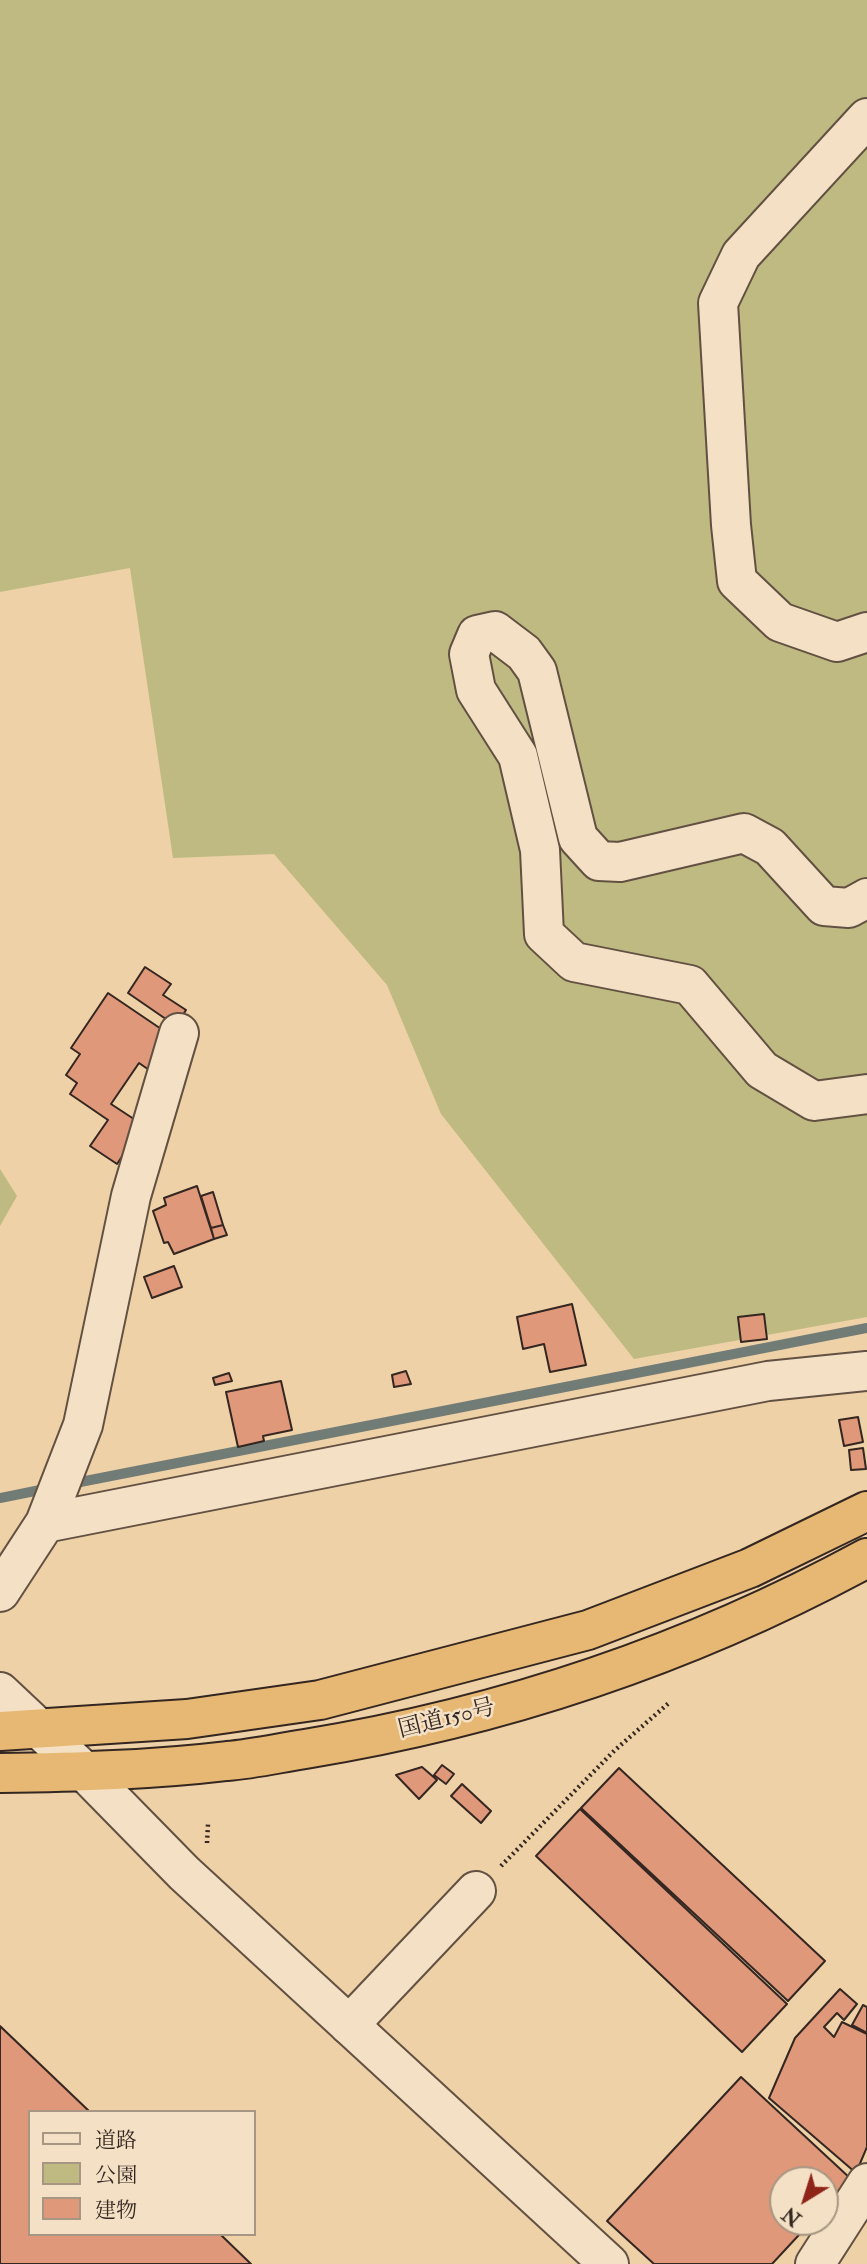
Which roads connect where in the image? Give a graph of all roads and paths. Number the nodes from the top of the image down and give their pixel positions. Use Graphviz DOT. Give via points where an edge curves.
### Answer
graph roads {
  1 [pos="867,118"];
  2 [pos="867,632"];
  3 [pos="867,898"];
  4 [pos="179,1033"];
  5 [pos="867,1094"];
  6 [pos="867,1370"];
  7 [pos="867,1511"];
  8 [pos="45,1522"];
  9 [pos="867,1558"];
  10 [pos="0,1592"];
  11 [pos="0,1692"];
  12 [pos="670,1702"];
  13 [pos="39,1730"];
  14 [pos="0,1731"];
  15 [pos="84,1772"];
  16 [pos="0,1773"];
  17 [pos="476,1891"];
  18 [pos="349,2025"];
  19 [pos="867,2183"];
  20 [pos="609,2264"];
  21 [pos="815,2264"];
  1 -- 2 [label="street" via="741,255 718,303 737,581 780,622 837,642"];
  3 -- 5 [label="street" via="849,908 824,906 770,847 744,833 620,862 599,861 578,838 537,671 524,653 495,631 477,635 469,654 476,690 517,756 540,850 544,934 574,962 690,985 762,1070 814,1101"];
  4 -- 8 [label="street" via="131,1196 83,1425"];
  6 -- 8 [label="street" via="768,1381"];
  7 -- 13 [label="highway" via="750,1568 588,1630 320,1700 187,1719"];
  8 -- 10 [label="street"];
  9 -- 15 [label="highway, 国道150号" via="695,1641 485,1712 380,1737 228,1761"];
  11 -- 13 [label="street"];
  12 -- 17 [label="path" via="615,1750"];
  13 -- 14 [label="highway"];
  13 -- 15 [label="street"];
  15 -- 16 [label="highway, 国道150号"];
  15 -- 18 [label="street" via="184,1873"];
  17 -- 18 [label="street"];
  18 -- 20 [label="street"];
  19 -- 21 [label="street"];
}
